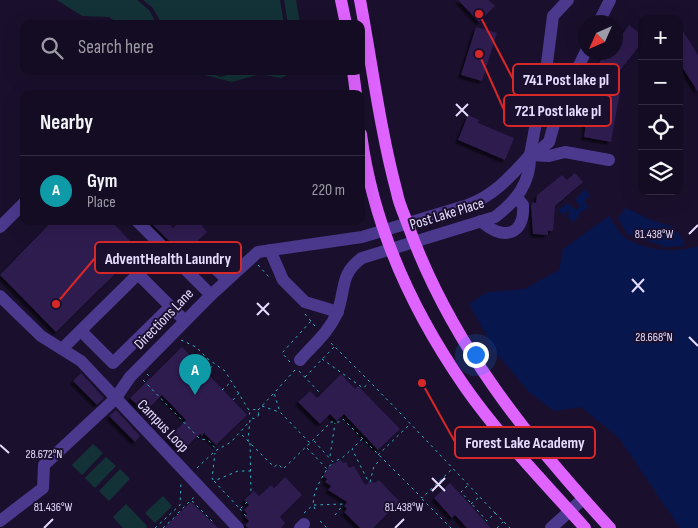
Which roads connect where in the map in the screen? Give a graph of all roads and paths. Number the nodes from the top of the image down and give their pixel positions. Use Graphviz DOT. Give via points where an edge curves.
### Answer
graph roads {
  1 [pos="341,0"];
  2 [pos="360,0"];
  3 [pos="568,0"];
  4 [pos="610,0"];
  5 [pos="602,15"];
  6 [pos="345,20"];
  7 [pos="363,20"];
  8 [pos="365,29"];
  9 [pos="582,60"];
  10 [pos="354,75"];
  11 [pos="355,90"];
  12 [pos="365,154"];
  13 [pos="532,155"];
  14 [pos="610,160"];
  15 [pos="496,190"];
  16 [pos="513,202"];
  17 [pos="20,207"];
  18 [pos="481,221"];
  19 [pos="408,224"];
  20 [pos="141,225"];
  21 [pos="0,227"];
  22 [pos="384,231"];
  23 [pos="414,241"];
  24 [pos="391,249"];
  25 [pos="270,250"];
  26 [pos="205,258"];
  27 [pos="227,280"];
  28 [pos="211,295"];
  29 [pos="0,296"];
  30 [pos="170,307"];
  31 [pos="338,312"];
  32 [pos="185,321"];
  33 [pos="311,321"];
  34 [pos="81,331"];
  35 [pos="174,332"];
  36 [pos="327,339"];
  37 [pos="334,346"];
  38 [pos="64,348"];
  39 [pos="203,354"];
  40 [pos="322,359"];
  41 [pos="196,362"];
  42 [pos="215,364"];
  43 [pos="298,364"];
  44 [pos="206,372"];
  45 [pos="141,373"];
  46 [pos="150,377"];
  47 [pos="305,377"];
  48 [pos="231,381"];
  49 [pos="369,383"];
  50 [pos="222,390"];
  51 [pos="239,393"];
  52 [pos="274,393"];
  53 [pos="321,394"];
  54 [pos="114,399"];
  55 [pos="233,400"];
  56 [pos="262,406"];
  57 [pos="257,410"];
  58 [pos="250,412"];
  59 [pos="280,412"];
  60 [pos="251,419"];
  61 [pos="335,423"];
  62 [pos="410,424"];
  63 [pos="241,434"];
  64 [pos="362,439"];
  65 [pos="313,441"];
  66 [pos="249,442"];
  67 [pos="310,444"];
  68 [pos="306,447"];
  69 [pos="352,449"];
  70 [pos="216,450"];
  71 [pos="378,456"];
  72 [pos="329,458"];
  73 [pos="381,459"];
  74 [pos="333,462"];
  75 [pos="196,468"];
  76 [pos="327,469"];
  77 [pos="452,469"];
  78 [pos="250,471"];
  79 [pos="185,479"];
  80 [pos="214,481"];
  81 [pos="468,485"];
  82 [pos="202,490"];
  83 [pos="251,494"];
  84 [pos="479,496"];
  85 [pos="422,498"];
  86 [pos="583,499"];
  87 [pos="192,500"];
  88 [pos="247,502"];
  89 [pos="471,504"];
  90 [pos="313,505"];
  91 [pos="178,507"];
  92 [pos="240,509"];
  93 [pos="315,509"];
  94 [pos="181,510"];
  95 [pos="570,511"];
  96 [pos="495,513"];
  97 [pos="335,515"];
  98 [pos="246,516"];
  99 [pos="164,520"];
  100 [pos="0,521"];
  101 [pos="320,521"];
  102 [pos="504,522"];
  103 [pos="168,523"];
  104 [pos="215,524"];
  105 [pos="157,528"];
  106 [pos="163,528"];
  107 [pos="238,528"];
  108 [pos="327,528"];
  109 [pos="452,528"];
  110 [pos="497,528"];
  111 [pos="510,528"];
  112 [pos="551,528"];
  113 [pos="585,528"];
  114 [pos="610,528"];
  1 -- 6 [label="main road"];
  2 -- 7 [label="main road"];
  3 -- 13 [label="street" via="553,16"];
  4 -- 5 [label="street"];
  8 -- 19 [label="main road" via="383,132 397,195"];
  9 -- 13 [label="street, Post Lake Place" via="559,107 549,142"];
  10 -- 11 [label="main road"];
  12 -- 22 [label="main road"];
  13 -- 14 [label="street" via="549,156 565,152"];
  13 -- 15 [label="street, Post Lake Place"];
  13 -- 16 [label="street" via="523,189"];
  15 -- 16 [label="street, Post Lake Place"];
  15 -- 19 [label="street, Post Lake Place" via="482,200"];
  16 -- 18 [label="street, Post Lake Place" via="495,217"];
  16 -- 18 [label="street" via="523,205 524,217 517,229 502,233"];
  17 -- 21 [label="street"];
  18 -- 23 [label="street, Post Lake Place"];
  19 -- 22 [label="street, Post Lake Place"];
  19 -- 23 [label="main road"];
  20 -- 28 [label="street"];
  22 -- 24 [label="main road"];
  22 -- 25 [label="street, Directions Lane"];
  23 -- 24 [label="street, Post Lake Place"];
  23 -- 86 [label="main road" via="447,315 490,384"];
  24 -- 31 [label="street, Post Lake Place" via="351,265 345,277"];
  24 -- 95 [label="main road" via="436,342 466,387 507,440"];
  25 -- 27 [label="street, Directions Lane" via="258,252"];
  25 -- 31 [label="street" via="283,280 304,302"];
  26 -- 27 [label="street"];
  27 -- 28 [label="street, Directions Lane"];
  28 -- 32 [label="street, Directions Lane"];
  29 -- 38 [label="street, Campus Loop" via="41,336"];
  30 -- 32 [label="street"];
  30 -- 34 [label="street" via="113,363"];
  30 -- 34 [label="street" via="138,274"];
  31 -- 43 [label="street" via="329,328"];
  32 -- 35 [label="street, Directions Lane"];
  33 -- 43 [label="path" via="282,353"];
  34 -- 38 [label="street"];
  35 -- 39 [label="path"];
  35 -- 45 [label="street, Directions Lane"];
  36 -- 37 [label="path"];
  37 -- 40 [label="path"];
  37 -- 49 [label="path"];
  38 -- 54 [label="street, Campus Loop" via="81,361"];
  39 -- 41 [label="path"];
  39 -- 42 [label="path"];
  40 -- 47 [label="path"];
  40 -- 49 [label="path" via="364,388"];
  42 -- 44 [label="path"];
  42 -- 48 [label="path" via="225,370"];
  43 -- 47 [label="path"];
  43 -- 52 [label="path"];
  45 -- 46 [label="path"];
  45 -- 54 [label="street, Directions Lane"];
  45 -- 70 [label="path" via="200,439 208,440"];
  47 -- 53 [label="path"];
  48 -- 50 [label="path"];
  48 -- 51 [label="path"];
  49 -- 62 [label="path"];
  51 -- 55 [label="path"];
  51 -- 58 [label="path"];
  52 -- 56 [label="path"];
  52 -- 59 [label="path"];
  54 -- 82 [label="street, Campus Loop"];
  54 -- 100 [label="street, Directions Lane" via="44,464 43,488"];
  56 -- 57 [label="path"];
  56 -- 59 [label="path"];
  57 -- 58 [label="path"];
  57 -- 60 [label="path" via="257,417"];
  58 -- 60 [label="path"];
  59 -- 67 [label="path"];
  60 -- 63 [label="path"];
  60 -- 66 [label="path"];
  61 -- 64 [label="path" via="343,419"];
  61 -- 65 [label="path" via="331,422"];
  61 -- 72 [label="path"];
  62 -- 71 [label="path"];
  62 -- 77 [label="path"];
  63 -- 66 [label="path"];
  63 -- 70 [label="path"];
  64 -- 69 [label="path"];
  64 -- 71 [label="path"];
  65 -- 67 [label="path"];
  65 -- 72 [label="path"];
  66 -- 68 [label="path" via="274,467 278,464 283,469"];
  66 -- 78 [label="path"];
  67 -- 68 [label="path"];
  68 -- 76 [label="path"];
  69 -- 73 [label="path" via="370,482 374,466"];
  69 -- 74 [label="path"];
  70 -- 75 [label="path"];
  70 -- 80 [label="path"];
  71 -- 73 [label="path"];
  72 -- 74 [label="path"];
  73 -- 85 [label="path"];
  74 -- 76 [label="path"];
  76 -- 90 [label="path" via="319,482"];
  77 -- 81 [label="path"];
  77 -- 85 [label="path"];
  78 -- 80 [label="path" via="238,471"];
  78 -- 83 [label="path"];
  79 -- 91 [label="path" via="181,484"];
  80 -- 92 [label="path"];
  81 -- 84 [label="path"];
  81 -- 89 [label="path" via="461,492"];
  82 -- 87 [label="path"];
  82 -- 107 [label="street, Campus Loop"];
  84 -- 89 [label="path"];
  84 -- 96 [label="path"];
  85 -- 109 [label="path"];
  86 -- 95 [label="street"];
  86 -- 114 [label="main road"];
  87 -- 94 [label="path"];
  87 -- 104 [label="path"];
  88 -- 92 [label="path"];
  89 -- 96 [label="path" via="487,520"];
  90 -- 93 [label="path"];
  90 -- 97 [label="path" via="344,504"];
  91 -- 94 [label="path"];
  91 -- 99 [label="path"];
  92 -- 98 [label="path"];
  94 -- 103 [label="path"];
  95 -- 112 [label="street"];
  95 -- 113 [label="main road"];
  96 -- 102 [label="path"];
  99 -- 103 [label="path"];
  99 -- 105 [label="path"];
  101 -- 108 [label="path"];
  102 -- 110 [label="path"];
  102 -- 111 [label="path"];
  103 -- 106 [label="path"];
}
